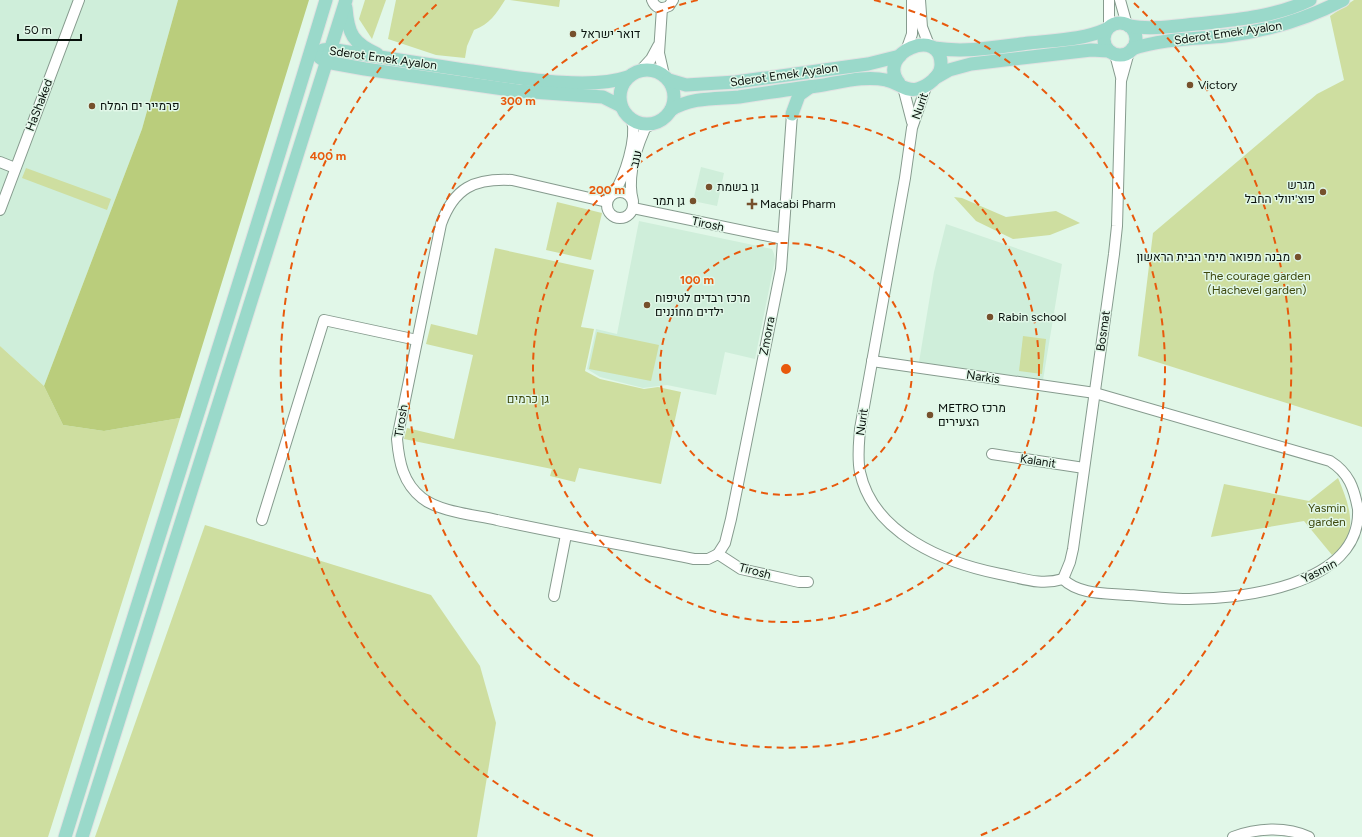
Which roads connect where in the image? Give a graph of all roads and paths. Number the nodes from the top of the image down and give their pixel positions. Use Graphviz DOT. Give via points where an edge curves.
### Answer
graph roads {
  1 [pos="79,0"];
  2 [pos="326,0"];
  3 [pos="345,0"];
  4 [pos="652,0"];
  5 [pos="673,0"];
  6 [pos="912,0"];
  7 [pos="920,0"];
  8 [pos="1109,0"];
  9 [pos="1120,0"];
  10 [pos="1310,0"];
  11 [pos="1343,0"];
  12 [pos="662,8"];
  13 [pos="1128,26"];
  14 [pos="1108,28"];
  15 [pos="659,44"];
  16 [pos="931,47"];
  17 [pos="331,49"];
  18 [pos="311,51"];
  19 [pos="1131,51"];
  20 [pos="1110,52"];
  21 [pos="903,53"];
  22 [pos="388,59"];
  23 [pos="326,62"];
  24 [pos="353,67"];
  25 [pos="640,71"];
  26 [pos="628,77"];
  27 [pos="666,78"];
  28 [pos="931,81"];
  29 [pos="1121,81"];
  30 [pos="901,85"];
  31 [pos="810,87"];
  32 [pos="315,92"];
  33 [pos="776,92"];
  34 [pos="621,106"];
  35 [pos="671,110"];
  36 [pos="792,114"];
  37 [pos="632,120"];
  38 [pos="653,124"];
  39 [pos="912,128"];
  40 [pos="0,162"];
  41 [pos="15,168"];
  42 [pos="614,193"];
  43 [pos="607,202"];
  44 [pos="633,204"];
  45 [pos="0,210"];
  46 [pos="783,239"];
  47 [pos="417,340"];
  48 [pos="872,361"];
  49 [pos="1094,393"];
  50 [pos="992,454"];
  51 [pos="1084,468"];
  52 [pos="262,520"];
  53 [pos="566,535"];
  54 [pos="718,554"];
  55 [pos="1062,579"];
  56 [pos="808,582"];
  57 [pos="554,596"];
  58 [pos="65,837"];
  59 [pos="82,837"];
  60 [pos="1232,837"];
  61 [pos="1309,837"];
  1 -- 41 [label="street, HaShaked"];
  2 -- 18 [label="main road"];
  3 -- 17 [label="main road"];
  3 -- 22 [label="main road" via="347,25 354,40"];
  4 -- 12 [label="street" via="656,7"];
  5 -- 12 [label="street" via="669,6"];
  6 -- 21 [label="street" via="912,34"];
  7 -- 16 [label="street" via="922,26"];
  8 -- 14 [label="street"];
  9 -- 13 [label="street"];
  10 -- 13 [label="main road, Sderot Emek Ayalon" via="1277,12 1244,18 1152,29"];
  11 -- 19 [label="main road, Sderot Emek Ayalon" via="1312,16 1281,26 1234,35 1154,44"];
  12 -- 15 [label="street"];
  13 -- 14 [label="main road" via="1117,24"];
  13 -- 19 [label="main road" via="1133,30 1136,39"];
  14 -- 16 [label="main road" via="1088,36 970,50"];
  14 -- 20 [label="main road" via="1104,42"];
  15 -- 25 [label="street" via="651,59"];
  15 -- 27 [label="street" via="660,61"];
  16 -- 21 [label="main road" via="919,44"];
  16 -- 28 [label="main road" via="940,57 941,65"];
  17 -- 18 [label="main road, Sderot Emek Ayalon"];
  17 -- 22 [label="main road, Sderot Emek Ayalon"];
  17 -- 23 [label="main road"];
  18 -- 23 [label="main road, Sderot Emek Ayalon"];
  18 -- 58 [label="main road"];
  19 -- 20 [label="main road" via="1122,55"];
  19 -- 29 [label="street, Bosmat"];
  20 -- 28 [label="main road" via="1091,50 971,64 949,70"];
  20 -- 29 [label="street, Bosmat" via="1117,62"];
  21 -- 27 [label="main road, Sderot Emek Ayalon" via="868,64 736,82 686,85"];
  21 -- 30 [label="main road" via="894,68 895,78"];
  22 -- 26 [label="main road, Sderot Emek Ayalon" via="543,80 592,82 617,81"];
  23 -- 24 [label="main road, Sderot Emek Ayalon"];
  23 -- 32 [label="main road"];
  24 -- 32 [label="main road" via="332,74"];
  24 -- 34 [label="main road, Sderot Emek Ayalon" via="518,91 603,97"];
  25 -- 26 [label="main road"];
  25 -- 27 [label="main road" via="650,70"];
  26 -- 34 [label="main road" via="620,90"];
  27 -- 35 [label="main road" via="675,95"];
  28 -- 30 [label="main road" via="915,90"];
  28 -- 39 [label="street, Nurit"];
  29 -- 49 [label="street, Bosmat" via="1117,226"];
  30 -- 31 [label="main road, Sderot Emek Ayalon" via="885,80 868,79"];
  30 -- 39 [label="street, Nurit" via="910,112"];
  31 -- 33 [label="main road, Sderot Emek Ayalon"];
  31 -- 36 [label="main road" via="799,95"];
  32 -- 59 [label="main road"];
  33 -- 35 [label="main road, Sderot Emek Ayalon" via="688,102"];
  33 -- 36 [label="main road" via="786,100"];
  34 -- 37 [label="main road"];
  35 -- 38 [label="main road" via="662,120"];
  36 -- 46 [label="street, Zmorra"];
  37 -- 38 [label="main road"];
  37 -- 42 [label="street, ענב" via="633,138 622,179"];
  38 -- 44 [label="street, ענב" via="645,128 633,170 630,190"];
  39 -- 48 [label="street, Nurit" via="906,178"];
  40 -- 41 [label="street"];
  41 -- 45 [label="street, HaShaked"];
  42 -- 43 [label="street"];
  42 -- 44 [label="street" via="627,193"];
  43 -- 44 [label="street" via="610,213 616,218 626,218"];
  43 -- 47 [label="street, Tirosh" via="512,180 489,181 465,189 449,204 441,224"];
  44 -- 46 [label="street, Tirosh"];
  46 -- 54 [label="street, Zmorra" via="781,269 731,519 725,543"];
  47 -- 52 [label="street" via="324,320"];
  47 -- 53 [label="street, Tirosh" via="397,439 400,463 412,488 423,500 446,509"];
  48 -- 49 [label="street, Narkis"];
  48 -- 55 [label="street, Nurit" via="858,453 865,488 875,506 909,539 948,560 974,569 1045,583"];
  49 -- 51 [label="street, Bosmat"];
  49 -- 55 [label="street, Yasmin" via="1330,461 1348,476 1358,512 1358,530 1354,545 1342,559 1328,569 1286,587 1184,599 1076,588"];
  50 -- 51 [label="street, Kalanit"];
  51 -- 55 [label="street, Bosmat" via="1073,549"];
  53 -- 54 [label="street, Tirosh" via="694,559 708,559"];
  53 -- 57 [label="street"];
  54 -- 56 [label="street, Tirosh" via="741,569"];
  60 -- 61 [label="street" via="1257,830 1273,829 1296,832"];
}
